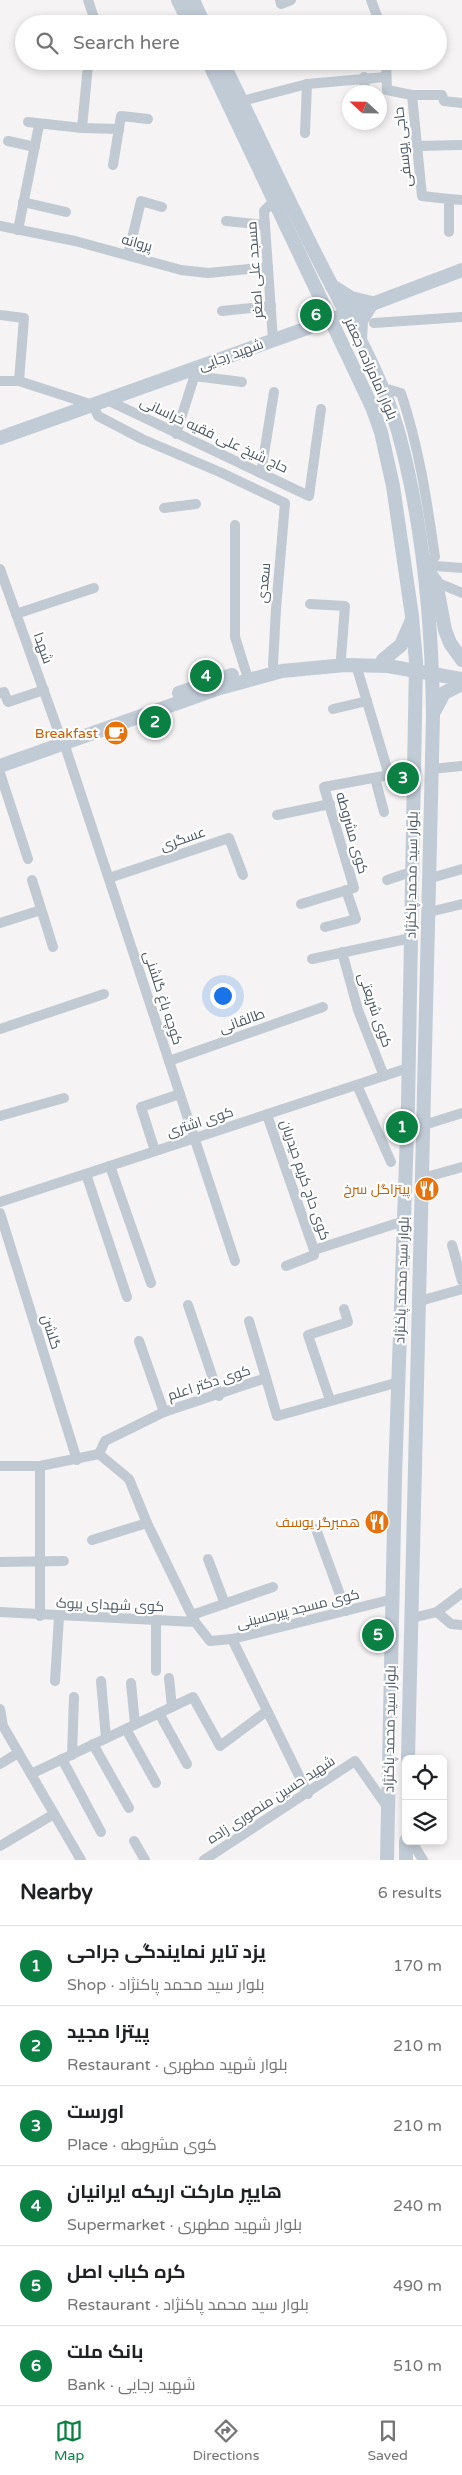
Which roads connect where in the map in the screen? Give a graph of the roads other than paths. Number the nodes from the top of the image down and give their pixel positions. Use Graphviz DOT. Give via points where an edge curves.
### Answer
graph roads {
  1 [pos="88,0"];
  2 [pos="178,0"];
  3 [pos="192,0"];
  4 [pos="371,0"];
  5 [pos="93,15"];
  6 [pos="186,15"];
  7 [pos="200,15"];
  8 [pos="377,15"];
  9 [pos="88,70"];
  10 [pos="212,70"];
  11 [pos="226,70"];
  12 [pos="386,70"];
  13 [pos="364,77"];
  14 [pos="386,77"];
  15 [pos="307,84"];
  16 [pos="365,85"];
  17 [pos="412,95"];
  18 [pos="242,101"];
  19 [pos="462,103"];
  20 [pos="148,119"];
  21 [pos="28,122"];
  22 [pos="39,125"];
  23 [pos="82,128"];
  24 [pos="119,129"];
  25 [pos="305,133"];
  26 [pos="8,141"];
  27 [pos="462,145"];
  28 [pos="417,146"];
  29 [pos="35,147"];
  30 [pos="113,165"];
  31 [pos="449,199"];
  32 [pos="274,200"];
  33 [pos="462,200"];
  34 [pos="23,202"];
  35 [pos="162,207"];
  36 [pos="66,212"];
  37 [pos="226,221"];
  38 [pos="265,225"];
  39 [pos="0,226"];
  40 [pos="18,230"];
  41 [pos="449,232"];
  42 [pos="128,255"];
  43 [pos="268,268"];
  44 [pos="462,270"];
  45 [pos="329,280"];
  46 [pos="312,282"];
  47 [pos="320,298"];
  48 [pos="372,304"];
  49 [pos="271,306"];
  50 [pos="222,311"];
  51 [pos="347,313"];
  52 [pos="0,315"];
  53 [pos="462,317"];
  54 [pos="330,320"];
  55 [pos="374,323"];
  56 [pos="308,328"];
  57 [pos="338,336"];
  58 [pos="273,340"];
  59 [pos="361,342"];
  60 [pos="196,372"];
  61 [pos="0,381"];
  62 [pos="19,381"];
  63 [pos="242,382"];
  64 [pos="274,392"];
  65 [pos="107,400"];
  66 [pos="93,405"];
  67 [pos="321,409"];
  68 [pos="176,434"];
  69 [pos="0,438"];
  70 [pos="261,473"];
  71 [pos="196,504"];
  72 [pos="164,508"];
  73 [pos="235,525"];
  74 [pos="423,565"];
  75 [pos="462,568"];
  76 [pos="0,569"];
  77 [pos="436,582"];
  78 [pos="94,588"];
  79 [pos="462,593"];
  80 [pos="310,604"];
  81 [pos="16,614"];
  82 [pos="412,616"];
  83 [pos="341,658"];
  84 [pos="462,660"];
  85 [pos="386,663"];
  86 [pos="273,665"];
  87 [pos="356,665"];
  88 [pos="416,666"];
  89 [pos="432,669"];
  90 [pos="462,671"];
  91 [pos="246,672"];
  92 [pos="462,679"];
  93 [pos="462,684"];
  94 [pos="44,690"];
  95 [pos="0,693"];
  96 [pos="416,693"];
  97 [pos="367,701"];
  98 [pos="333,709"];
  99 [pos="433,716"];
  100 [pos="62,739"];
  101 [pos="0,757"];
  102 [pos="0,766"];
  103 [pos="462,766"];
  104 [pos="431,769"];
  105 [pos="0,773"];
  106 [pos="415,773"];
  107 [pos="389,775"];
  108 [pos="375,778"];
  109 [pos="330,804"];
  110 [pos="384,812"];
  111 [pos="277,815"];
  112 [pos="28,859"];
  113 [pos="462,869"];
  114 [pos="411,872"];
  115 [pos="242,875"];
  116 [pos="109,878"];
  117 [pos="431,878"];
  118 [pos="32,880"];
  119 [pos="387,880"];
  120 [pos="350,889"];
  121 [pos="430,898"];
  122 [pos="411,899"];
  123 [pos="301,904"];
  124 [pos="462,904"];
  125 [pos="41,910"];
  126 [pos="429,912"];
  127 [pos="0,923"];
  128 [pos="324,927"];
  129 [pos="411,938"];
  130 [pos="53,946"];
  131 [pos="342,952"];
  132 [pos="312,960"];
  133 [pos="104,994"];
  134 [pos="323,1006"];
  135 [pos="0,1029"];
  136 [pos="169,1062"];
  137 [pos="408,1068"];
  138 [pos="384,1076"];
  139 [pos="357,1085"];
  140 [pos="180,1094"];
  141 [pos="64,1098"];
  142 [pos="462,1113"];
  143 [pos="267,1115"];
  144 [pos="0,1116"];
  145 [pos="424,1125"];
  146 [pos="194,1138"];
  147 [pos="155,1151"];
  148 [pos="391,1162"];
  149 [pos="110,1166"];
  150 [pos="462,1167"];
  151 [pos="86,1174"];
  152 [pos="423,1178"];
  153 [pos="0,1202"];
  154 [pos="0,1213"];
  155 [pos="404,1221"];
  156 [pos="4,1242"];
  157 [pos="452,1245"];
  158 [pos="314,1250"];
  159 [pos="235,1261"];
  160 [pos="286,1266"];
  161 [pos="462,1281"];
  162 [pos="151,1283"];
  163 [pos="462,1289"];
  164 [pos="127,1297"];
  165 [pos="420,1301"];
  166 [pos="188,1305"];
  167 [pos="344,1309"];
  168 [pos="249,1320"];
  169 [pos="139,1341"];
  170 [pos="266,1378"];
  171 [pos="399,1382"];
  172 [pos="219,1396"];
  173 [pos="330,1400"];
  174 [pos="164,1412"];
  175 [pos="98,1454"];
  176 [pos="77,1460"];
  177 [pos="0,1466"];
  178 [pos="40,1466"];
  179 [pos="147,1523"];
  180 [pos="316,1529"];
  181 [pos="92,1540"];
  182 [pos="208,1559"];
  183 [pos="64,1561"];
  184 [pos="0,1562"];
  185 [pos="40,1562"];
  186 [pos="273,1587"];
  187 [pos="462,1593"];
  188 [pos="393,1599"];
  189 [pos="225,1604"];
  190 [pos="346,1611"];
  191 [pos="0,1612"];
  192 [pos="437,1612"];
  193 [pos="40,1616"];
  194 [pos="59,1617"];
  195 [pos="412,1618"];
  196 [pos="193,1619"];
  197 [pos="156,1620"];
  198 [pos="462,1625"];
  199 [pos="232,1640"];
  200 [pos="156,1671"];
  201 [pos="168,1678"];
  202 [pos="55,1681"];
  203 [pos="102,1681"];
  204 [pos="131,1683"];
  205 [pos="74,1697"];
  206 [pos="172,1707"];
  207 [pos="0,1709"];
  208 [pos="267,1711"];
  209 [pos="160,1713"];
  210 [pos="131,1726"];
  211 [pos="106,1738"];
  212 [pos="93,1744"];
  213 [pos="18,1753"];
  214 [pos="408,1755"];
  215 [pos="67,1757"];
  216 [pos="0,1764"];
  217 [pos="187,1764"];
  218 [pos="31,1774"];
  219 [pos="156,1783"];
  220 [pos="308,1794"];
  221 [pos="129,1808"];
  222 [pos="388,1808"];
  223 [pos="54,1814"];
  224 [pos="101,1832"];
  225 [pos="134,1841"];
  226 [pos="406,1845"];
  227 [pos="414,1845"];
  228 [pos="0,1846"];
  229 [pos="81,1860"];
  230 [pos="145,1860"];
  231 [pos="204,1860"];
  232 [pos="387,1860"];
  233 [pos="406,1860"];
  234 [pos="423,1860"];
  1 -- 5 [label="street"];
  2 -- 6 [label="main road"];
  3 -- 7 [label="main road"];
  4 -- 8 [label="street"];
  9 -- 23 [label="street"];
  10 -- 32 [label="main road, بلوار امامزاده جعفر"];
  11 -- 18 [label="main road, بلوار امامزاده جعفر"];
  12 -- 14 [label="street"];
  13 -- 14 [label="street"];
  13 -- 15 [label="street"];
  13 -- 16 [label="street"];
  14 -- 17 [label="street, حاجی یوسفی" via="387,90"];
  15 -- 18 [label="street"];
  15 -- 25 [label="street"];
  17 -- 19 [label="street, حاجی یوسفی" via="442,95 444,101"];
  17 -- 28 [label="street, حاجی یوسفی"];
  18 -- 45 [label="main road, بلوار امامزاده جعفر"];
  20 -- 24 [label="street" via="121,116"];
  21 -- 22 [label="street"];
  22 -- 23 [label="street"];
  22 -- 29 [label="street"];
  23 -- 24 [label="street"];
  24 -- 30 [label="street"];
  26 -- 29 [label="street"];
  27 -- 28 [label="street"];
  28 -- 31 [label="street, حاجی یوسفی" via="422,196"];
  29 -- 34 [label="street"];
  31 -- 33 [label="street"];
  31 -- 41 [label="street"];
  32 -- 38 [label="street, مسجد علی اصغر" via="264,211"];
  32 -- 46 [label="main road, بلوار امامزاده جعفر"];
  34 -- 36 [label="street"];
  34 -- 40 [label="street"];
  35 -- 42 [label="street" via="141,201"];
  37 -- 38 [label="street"];
  38 -- 43 [label="street, مسجد علی اصغر"];
  39 -- 40 [label="street, پروانه"];
  40 -- 42 [label="street, پروانه"];
  42 -- 43 [label="street, پروانه" via="181,270 208,273"];
  43 -- 49 [label="street, مسجد علی اصغر"];
  44 -- 48 [label="main road, شهید رجایی"];
  45 -- 46 [label="main road" via="317,286"];
  45 -- 48 [label="main road" via="351,298"];
  45 -- 51 [label="main road, بلوار امامزاده جعفر"];
  46 -- 47 [label="main road, بلوار امامزاده جعفر"];
  47 -- 54 [label="main road, بلوار امامزاده جعفر"];
  47 -- 56 [label="main road"];
  48 -- 51 [label="main road, شهید رجایی"];
  48 -- 59 [label="main road" via="361,322"];
  49 -- 50 [label="street"];
  49 -- 58 [label="street, مسجد علی اصغر"];
  51 -- 54 [label="main road, شهید رجایی"];
  51 -- 59 [label="main road, بلوار امامزاده جعفر"];
  52 -- 62 [label="street" via="24,318"];
  53 -- 55 [label="street"];
  54 -- 56 [label="main road, شهید رجایی"];
  54 -- 57 [label="main road, بلوار امامزاده جعفر"];
  56 -- 57 [label="main road" via="329,330"];
  56 -- 58 [label="main road, شهید رجایی"];
  57 -- 82 [label="main road, بلوار امامزاده جعفر" via="381,432 394,486"];
  58 -- 60 [label="main road, شهید رجایی"];
  59 -- 74 [label="main road, بلوار امامزاده جعفر" via="397,429"];
  60 -- 63 [label="street"];
  60 -- 65 [label="main road, شهید رجایی"];
  60 -- 68 [label="street"];
  61 -- 62 [label="street"];
  62 -- 66 [label="street"];
  64 -- 70 [label="street"];
  65 -- 66 [label="main road, شهید رجایی"];
  65 -- 68 [label="street, حاج شیخ علی فقیه خراسانی"];
  66 -- 69 [label="main road, شهید رجایی"];
  66 -- 86 [label="street, سعدی" via="98,416 142,439 285,503"];
  67 -- 70 [label="street, حاج شیخ علی فقیه خراسانی" via="308,496"];
  68 -- 70 [label="street, حاج شیخ علی فقیه خراسانی"];
  71 -- 72 [label="street"];
  73 -- 91 [label="street" via="235,637"];
  74 -- 75 [label="street"];
  74 -- 77 [label="main road"];
  74 -- 89 [label="main road, بلوار امامزاده جعفر"];
  76 -- 81 [label="street, شهدا"];
  77 -- 79 [label="street"];
  77 -- 84 [label="main road" via="445,630 450,644"];
  78 -- 81 [label="street"];
  80 -- 83 [label="street" via="344,606"];
  81 -- 94 [label="street, شهدا"];
  82 -- 85 [label="main road" via="401,645"];
  82 -- 88 [label="main road, بلوار امامزاده جعفر"];
  83 -- 85 [label="main road"];
  83 -- 86 [label="main road"];
  85 -- 87 [label="main road"];
  85 -- 88 [label="main road"];
  85 -- 96 [label="main road"];
  86 -- 91 [label="main road"];
  87 -- 97 [label="street"];
  87 -- 100 [label="main road" via="297,668 255,678"];
  88 -- 89 [label="main road"];
  88 -- 96 [label="main road, بلوار سید محمد پاکنژاد"];
  89 -- 90 [label="main road"];
  89 -- 92 [label="main road"];
  89 -- 99 [label="main road, بلوار سید محمد پاکنژاد"];
  91 -- 100 [label="main road" via="214,680"];
  93 -- 99 [label="main road" via="444,693"];
  94 -- 95 [label="street" via="8,702 4,692"];
  94 -- 100 [label="street, شهدا"];
  96 -- 106 [label="main road, بلوار سید محمد پاکنژاد"];
  97 -- 98 [label="street"];
  97 -- 107 [label="street"];
  99 -- 104 [label="main road, بلوار سید محمد پاکنژاد"];
  100 -- 101 [label="main road"];
  100 -- 102 [label="main road"];
  100 -- 116 [label="street, کوچه باغ گلشنی"];
  103 -- 104 [label="street"];
  104 -- 117 [label="main road, بلوار سید محمد پاکنژاد"];
  105 -- 112 [label="street"];
  106 -- 107 [label="street, کوی مشروطه"];
  106 -- 114 [label="main road, بلوار سید محمد پاکنژاد"];
  107 -- 108 [label="street, کوی مشروطه"];
  108 -- 109 [label="street, کوی مشروطه" via="324,787"];
  108 -- 110 [label="street"];
  109 -- 111 [label="street"];
  109 -- 120 [label="street, کوی مشروطه"];
  113 -- 117 [label="street"];
  114 -- 119 [label="street"];
  114 -- 122 [label="main road, بلوار سید محمد پاکنژاد"];
  115 -- 116 [label="street, عسگری" via="229,838"];
  116 -- 136 [label="street, کوچه باغ گلشنی"];
  117 -- 121 [label="main road, بلوار سید محمد پاکنژاد"];
  118 -- 125 [label="street"];
  120 -- 123 [label="street"];
  120 -- 128 [label="street, کوی مشروطه" via="356,919"];
  121 -- 122 [label="main road"];
  121 -- 126 [label="main road, بلوار سید محمد پاکنژاد"];
  122 -- 129 [label="main road, بلوار سید محمد پاکنژاد"];
  124 -- 126 [label="street"];
  125 -- 127 [label="street"];
  125 -- 130 [label="street"];
  126 -- 145 [label="main road, بلوار سید محمد پاکنژاد"];
  129 -- 131 [label="street"];
  129 -- 137 [label="main road, بلوار سید محمد پاکنژاد"];
  131 -- 132 [label="street"];
  131 -- 138 [label="street, کوی شریعتی" via="358,1010"];
  133 -- 135 [label="street"];
  134 -- 136 [label="street, طالقانی"];
  136 -- 140 [label="street, کوچه باغ گلشنی"];
  137 -- 138 [label="street, کوی اشتری"];
  137 -- 155 [label="main road, بلوار سید محمد پاکنژاد"];
  138 -- 139 [label="street, کوی اشتری"];
  139 -- 143 [label="street, کوی اشتری"];
  139 -- 148 [label="street"];
  140 -- 146 [label="street, کوچه باغ گلشنی"];
  140 -- 147 [label="street" via="141,1107"];
  141 -- 144 [label="street"];
  142 -- 145 [label="street"];
  143 -- 146 [label="street, کوی اشتری"];
  143 -- 158 [label="street, کوی حاج کریم حیدریان"];
  145 -- 152 [label="main road, بلوار سید محمد پاکنژاد"];
  146 -- 147 [label="street, کوی اشتری"];
  146 -- 159 [label="street, کوچه باغ گلشنی"];
  147 -- 149 [label="street, کوی اشتری"];
  149 -- 151 [label="street, کوی اشتری"];
  149 -- 162 [label="street"];
  150 -- 152 [label="street"];
  151 -- 153 [label="street, کوی اشتری"];
  151 -- 164 [label="street"];
  152 -- 165 [label="main road, بلوار سید محمد پاکنژاد"];
  154 -- 156 [label="street, گلشن"];
  155 -- 158 [label="street, کوی حاج کریم حیدریان"];
  155 -- 171 [label="main road, بلوار سید محمد پاکنژاد"];
  156 -- 176 [label="street, گلشن"];
  157 -- 161 [label="street"];
  158 -- 160 [label="street" via="314,1256"];
  163 -- 165 [label="street"];
  165 -- 195 [label="main road, بلوار سید محمد پاکنژاد"];
  166 -- 172 [label="street"];
  167 -- 173 [label="street" via="348,1322 308,1336"];
  168 -- 170 [label="street"];
  169 -- 174 [label="street"];
  170 -- 172 [label="street, کوی دکتر اعلم"];
  170 -- 173 [label="street, کوی دکتر اعلم" via="277,1416"];
  171 -- 173 [label="street, کوی دکتر اعلم"];
  171 -- 188 [label="main road, بلوار سید محمد پاکنژاد"];
  172 -- 174 [label="street, کوی دکتر اعلم"];
  174 -- 175 [label="street, کوی دکتر اعلم" via="105,1441"];
  175 -- 176 [label="street"];
  175 -- 179 [label="street" via="128,1479"];
  176 -- 178 [label="street"];
  177 -- 178 [label="street"];
  178 -- 185 [label="street"];
  179 -- 181 [label="street"];
  179 -- 196 [label="street"];
  180 -- 190 [label="street"];
  182 -- 189 [label="street"];
  183 -- 185 [label="street"];
  184 -- 185 [label="street"];
  185 -- 193 [label="street"];
  186 -- 189 [label="street"];
  187 -- 192 [label="street"];
  188 -- 190 [label="street, کوی مسجد پیرحسینی"];
  188 -- 222 [label="main road, بلوار سید محمد پاکنژاد"];
  189 -- 196 [label="street"];
  190 -- 199 [label="street, کوی مسجد پیرحسینی"];
  191 -- 193 [label="street, کوی شهدای بیوک"];
  192 -- 195 [label="street"];
  192 -- 198 [label="street" via="451,1624"];
  193 -- 194 [label="street, کوی شهدای بیوک"];
  194 -- 197 [label="street, کوی شهدای بیوک"];
  194 -- 202 [label="street"];
  195 -- 214 [label="main road, بلوار سید محمد پاکنژاد"];
  196 -- 197 [label="street, کوی شهدای بیوک"];
  196 -- 199 [label="street, کوی مسجد پیرحسینی" via="210,1641"];
  197 -- 200 [label="street"];
  199 -- 208 [label="street"];
  201 -- 206 [label="street"];
  203 -- 211 [label="street"];
  204 -- 210 [label="street"];
  205 -- 215 [label="street"];
  206 -- 208 [label="street" via="193,1697 220,1746"];
  206 -- 209 [label="street"];
  207 -- 213 [label="street" via="3,1726"];
  208 -- 220 [label="street"];
  209 -- 210 [label="street"];
  209 -- 217 [label="street"];
  210 -- 211 [label="street"];
  210 -- 219 [label="street"];
  211 -- 212 [label="street"];
  212 -- 215 [label="street"];
  212 -- 221 [label="street"];
  213 -- 216 [label="street"];
  213 -- 218 [label="street"];
  215 -- 218 [label="street"];
  215 -- 224 [label="street"];
  218 -- 223 [label="street"];
  220 -- 222 [label="street, شهید حسین منصوری زاده" via="355,1761"];
  220 -- 231 [label="street, شهید حسین منصوری زاده"];
  222 -- 232 [label="main road, بلوار سید محمد پاکنژاد"];
  223 -- 228 [label="street"];
  223 -- 229 [label="street"];
  225 -- 230 [label="street"];
  226 -- 233 [label="main road"];
  227 -- 234 [label="street"];
}
